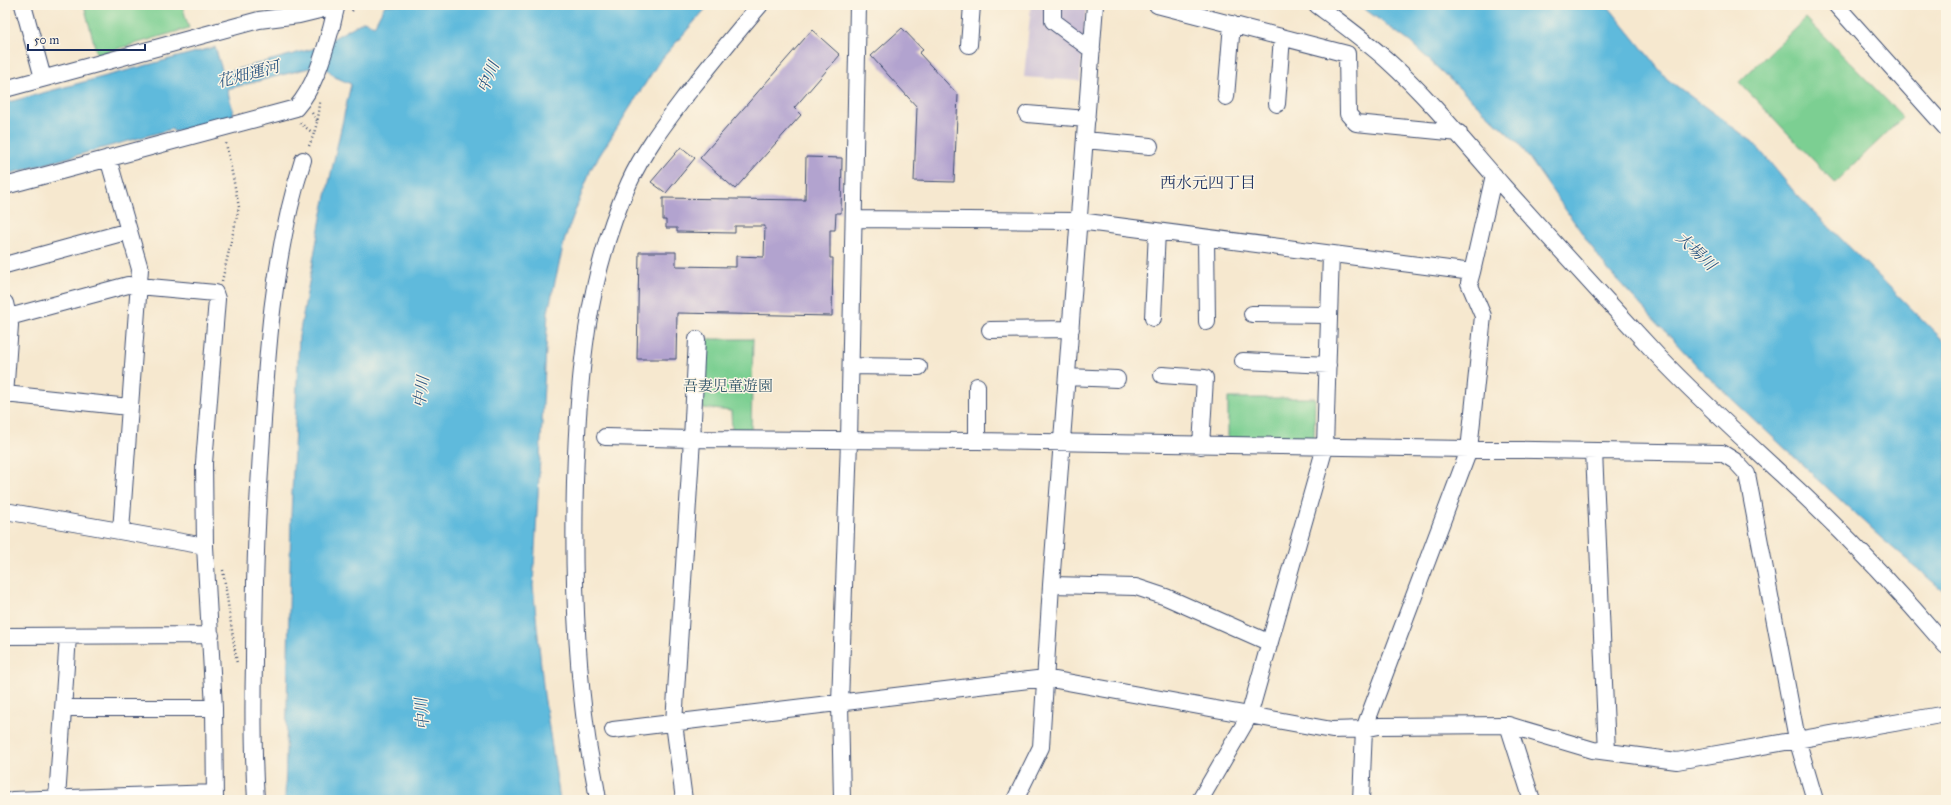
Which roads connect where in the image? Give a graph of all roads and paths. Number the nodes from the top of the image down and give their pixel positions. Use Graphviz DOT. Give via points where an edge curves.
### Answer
graph roads {
  1 [pos="23,5"];
  2 [pos="356,5"];
  3 [pos="760,5"];
  4 [pos="858,5"];
  5 [pos="972,5"];
  6 [pos="1053,5"];
  7 [pos="1095,5"];
  8 [pos="1157,5"];
  9 [pos="1317,5"];
  10 [pos="1836,5"];
  11 [pos="337,6"];
  12 [pos="279,11"];
  13 [pos="352,11"];
  14 [pos="1232,24"];
  15 [pos="1282,37"];
  16 [pos="970,45"];
  17 [pos="1092,50"];
  18 [pos="43,78"];
  19 [pos="5,89"];
  20 [pos="1226,97"];
  21 [pos="321,101"];
  22 [pos="1277,104"];
  23 [pos="1027,114"];
  24 [pos="1086,119"];
  25 [pos="1946,128"];
  26 [pos="1459,133"];
  27 [pos="225,138"];
  28 [pos="1085,140"];
  29 [pos="1150,146"];
  30 [pos="108,158"];
  31 [pos="304,160"];
  32 [pos="1494,175"];
  33 [pos="5,186"];
  34 [pos="854,219"];
  35 [pos="1079,221"];
  36 [pos="129,231"];
  37 [pos="1156,231"];
  38 [pos="1206,238"];
  39 [pos="1331,254"];
  40 [pos="5,265"];
  41 [pos="1472,272"];
  42 [pos="138,285"];
  43 [pos="215,293"];
  44 [pos="7,310"];
  45 [pos="1252,314"];
  46 [pos="1330,315"];
  47 [pos="1153,318"];
  48 [pos="1207,322"];
  49 [pos="1071,329"];
  50 [pos="990,330"];
  51 [pos="697,339"];
  52 [pos="1243,361"];
  53 [pos="1328,365"];
  54 [pos="851,366"];
  55 [pos="919,367"];
  56 [pos="1162,375"];
  57 [pos="1067,377"];
  58 [pos="1117,380"];
  59 [pos="978,386"];
  60 [pos="5,395"];
  61 [pos="129,407"];
  62 [pos="605,437"];
  63 [pos="692,439"];
  64 [pos="850,441"];
  65 [pos="977,441"];
  66 [pos="1062,444"];
  67 [pos="1201,446"];
  68 [pos="1325,447"];
  69 [pos="1470,450"];
  70 [pos="1594,451"];
  71 [pos="5,511"];
  72 [pos="121,531"];
  73 [pos="205,546"];
  74 [pos="223,563"];
  75 [pos="1051,585"];
  76 [pos="211,635"];
  77 [pos="5,636"];
  78 [pos="68,636"];
  79 [pos="1270,643"];
  80 [pos="1946,646"];
  81 [pos="238,670"];
  82 [pos="1045,678"];
  83 [pos="840,703"];
  84 [pos="64,708"];
  85 [pos="214,708"];
  86 [pos="1946,714"];
  87 [pos="1249,716"];
  88 [pos="674,723"];
  89 [pos="1508,724"];
  90 [pos="1364,729"];
  91 [pos="613,730"];
  92 [pos="1797,739"];
  93 [pos="1607,752"];
  94 [pos="215,797"];
  95 [pos="57,798"];
  96 [pos="12,800"];
  97 [pos="256,800"];
  98 [pos="598,800"];
  99 [pos="684,800"];
  100 [pos="842,800"];
  101 [pos="1015,800"];
  102 [pos="1200,800"];
  103 [pos="1361,800"];
  104 [pos="1532,800"];
  105 [pos="1816,800"];
  1 -- 18 [label="street"];
  2 -- 13 [label="path"];
  3 -- 98 [label="street" via="668,120 642,157 609,230 593,294 580,384 576,436 574,574 580,680"];
  4 -- 34 [label="street"];
  5 -- 16 [label="street"];
  6 -- 17 [label="street" via="1053,21"];
  7 -- 17 [label="street"];
  8 -- 14 [label="street"];
  9 -- 26 [label="street" via="1386,59"];
  10 -- 25 [label="street"];
  11 -- 12 [label="street"];
  11 -- 30 [label="street" via="315,75 305,98 296,108"];
  12 -- 18 [label="street" via="259,20"];
  14 -- 15 [label="street"];
  14 -- 20 [label="street"];
  15 -- 22 [label="street"];
  15 -- 26 [label="street" via="1347,54 1348,114 1356,123"];
  17 -- 24 [label="street"];
  18 -- 19 [label="street"];
  21 -- 31 [label="path" via="318,123"];
  23 -- 24 [label="street"];
  24 -- 28 [label="street"];
  26 -- 32 [label="street"];
  27 -- 43 [label="path" via="238,207 221,285"];
  28 -- 29 [label="street"];
  28 -- 35 [label="street"];
  30 -- 33 [label="street"];
  30 -- 36 [label="street"];
  31 -- 97 [label="street" via="293,192 279,265 271,313 266,372 255,557 253,715"];
  32 -- 41 [label="street"];
  32 -- 80 [label="street" via="1675,374 1728,427 1781,473 1881,573"];
  34 -- 35 [label="street"];
  34 -- 54 [label="street"];
  35 -- 37 [label="street"];
  35 -- 49 [label="street"];
  36 -- 40 [label="street"];
  36 -- 42 [label="street" via="140,269"];
  37 -- 38 [label="street"];
  37 -- 47 [label="street"];
  38 -- 39 [label="street"];
  38 -- 48 [label="street"];
  39 -- 41 [label="street"];
  39 -- 46 [label="street"];
  41 -- 69 [label="street" via="1470,283 1483,316"];
  42 -- 43 [label="street"];
  42 -- 44 [label="street"];
  42 -- 61 [label="street"];
  43 -- 73 [label="street" via="217,299 204,463"];
  44 -- 60 [label="street"];
  45 -- 46 [label="street"];
  46 -- 53 [label="street"];
  49 -- 50 [label="street"];
  49 -- 57 [label="street"];
  51 -- 63 [label="street"];
  52 -- 53 [label="street"];
  53 -- 68 [label="street"];
  54 -- 55 [label="street"];
  54 -- 64 [label="street"];
  56 -- 67 [label="street" via="1205,378"];
  57 -- 58 [label="street"];
  57 -- 66 [label="street"];
  59 -- 65 [label="street"];
  60 -- 61 [label="street"];
  61 -- 72 [label="street"];
  62 -- 63 [label="street"];
  63 -- 64 [label="street"];
  63 -- 88 [label="street"];
  64 -- 65 [label="street"];
  64 -- 83 [label="street"];
  65 -- 66 [label="street"];
  66 -- 67 [label="street"];
  66 -- 75 [label="street"];
  67 -- 68 [label="street"];
  68 -- 69 [label="street"];
  68 -- 79 [label="street"];
  69 -- 70 [label="street"];
  69 -- 90 [label="street"];
  70 -- 92 [label="street" via="1722,453 1735,461 1747,474"];
  70 -- 93 [label="street"];
  71 -- 72 [label="street"];
  72 -- 73 [label="street"];
  73 -- 76 [label="street"];
  74 -- 81 [label="path"];
  75 -- 79 [label="street" via="1136,587 1166,597"];
  75 -- 82 [label="street"];
  76 -- 78 [label="street"];
  76 -- 85 [label="street"];
  77 -- 78 [label="street"];
  78 -- 84 [label="street"];
  79 -- 87 [label="street"];
  82 -- 83 [label="street"];
  82 -- 87 [label="street"];
  82 -- 101 [label="street" via="1041,746"];
  83 -- 88 [label="street"];
  83 -- 100 [label="street"];
  84 -- 85 [label="street"];
  84 -- 95 [label="street"];
  85 -- 94 [label="street"];
  86 -- 92 [label="street"];
  87 -- 90 [label="street" via="1332,730"];
  87 -- 102 [label="street"];
  88 -- 91 [label="street"];
  88 -- 99 [label="street"];
  89 -- 90 [label="street" via="1379,726"];
  89 -- 93 [label="street"];
  89 -- 104 [label="street"];
  90 -- 103 [label="street"];
  92 -- 93 [label="street" via="1677,761"];
  92 -- 105 [label="street"];
  94 -- 95 [label="street"];
  95 -- 96 [label="street"];
}
